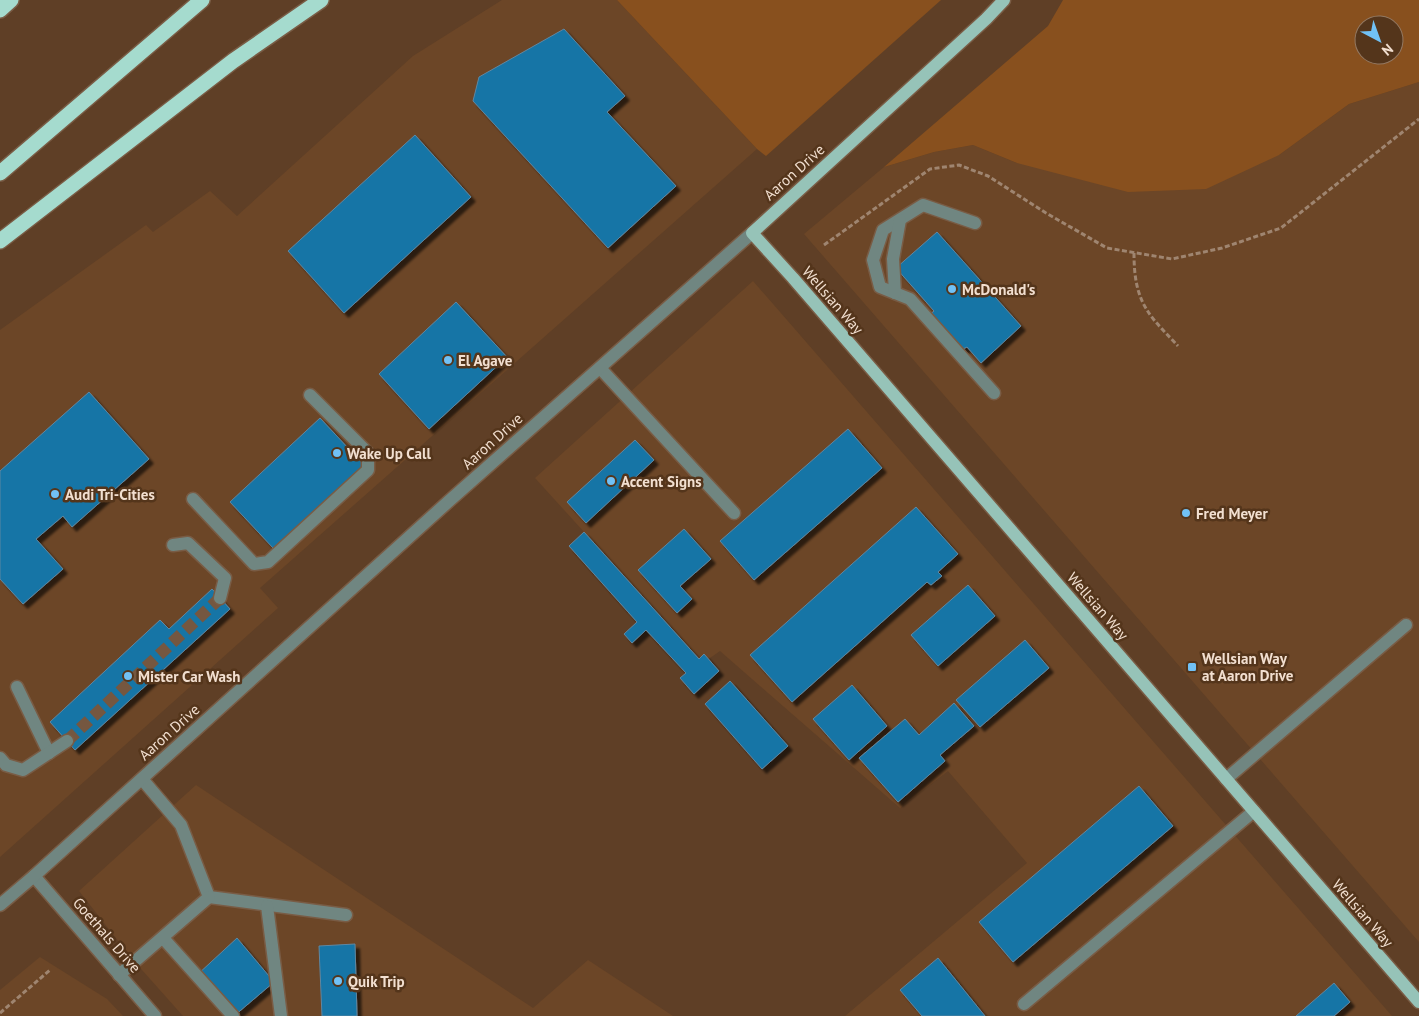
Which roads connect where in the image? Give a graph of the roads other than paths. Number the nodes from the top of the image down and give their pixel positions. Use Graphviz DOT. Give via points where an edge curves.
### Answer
graph roads {
  1 [pos="11,0"];
  2 [pos="202,0"];
  3 [pos="321,0"];
  4 [pos="1004,0"];
  5 [pos="0,10"];
  6 [pos="0,173"];
  7 [pos="900,220"];
  8 [pos="975,223"];
  9 [pos="752,233"];
  10 [pos="0,242"];
  11 [pos="895,293"];
  12 [pos="600,368"];
  13 [pos="994,393"];
  14 [pos="310,395"];
  15 [pos="193,499"];
  16 [pos="734,513"];
  17 [pos="173,546"];
  18 [pos="220,598"];
  19 [pos="1406,625"];
  20 [pos="17,687"];
  21 [pos="67,741"];
  22 [pos="49,753"];
  23 [pos="0,758"];
  24 [pos="142,778"];
  25 [pos="1226,779"];
  26 [pos="1254,811"];
  27 [pos="34,876"];
  28 [pos="209,897"];
  29 [pos="0,905"];
  30 [pos="267,906"];
  31 [pos="346,916"];
  32 [pos="162,938"];
  33 [pos="119,975"];
  34 [pos="1419,1002"];
  35 [pos="1024,1004"];
  36 [pos="155,1016"];
  37 [pos="233,1016"];
  38 [pos="281,1016"];
  1 -- 5 [label="highway"];
  2 -- 6 [label="highway"];
  3 -- 10 [label="highway" via="232,61"];
  4 -- 9 [label="main road, Aaron Drive"];
  7 -- 8 [label="street" via="923,205"];
  7 -- 11 [label="street" via="893,260"];
  7 -- 11 [label="street" via="883,230 873,260 880,287"];
  9 -- 12 [label="street, Aaron Drive"];
  9 -- 25 [label="main road, Wellsian Way"];
  11 -- 13 [label="street" via="910,299"];
  12 -- 16 [label="street"];
  12 -- 24 [label="street, Aaron Drive"];
  14 -- 15 [label="street" via="368,452 368,470 268,562 254,564"];
  17 -- 18 [label="street" via="188,543 225,578"];
  19 -- 25 [label="street"];
  20 -- 22 [label="street"];
  21 -- 22 [label="street"];
  22 -- 23 [label="street" via="23,770 6,765"];
  24 -- 27 [label="street, Aaron Drive"];
  24 -- 28 [label="street" via="181,825"];
  25 -- 26 [label="main road, Wellsian Way"];
  26 -- 34 [label="main road, Wellsian Way"];
  26 -- 35 [label="street"];
  27 -- 29 [label="street, Aaron Drive"];
  27 -- 33 [label="street, Goethals Drive"];
  28 -- 30 [label="street"];
  28 -- 32 [label="street"];
  30 -- 31 [label="street"];
  30 -- 38 [label="street"];
  32 -- 33 [label="street"];
  32 -- 37 [label="street"];
  33 -- 36 [label="street, Goethals Drive"];
}
